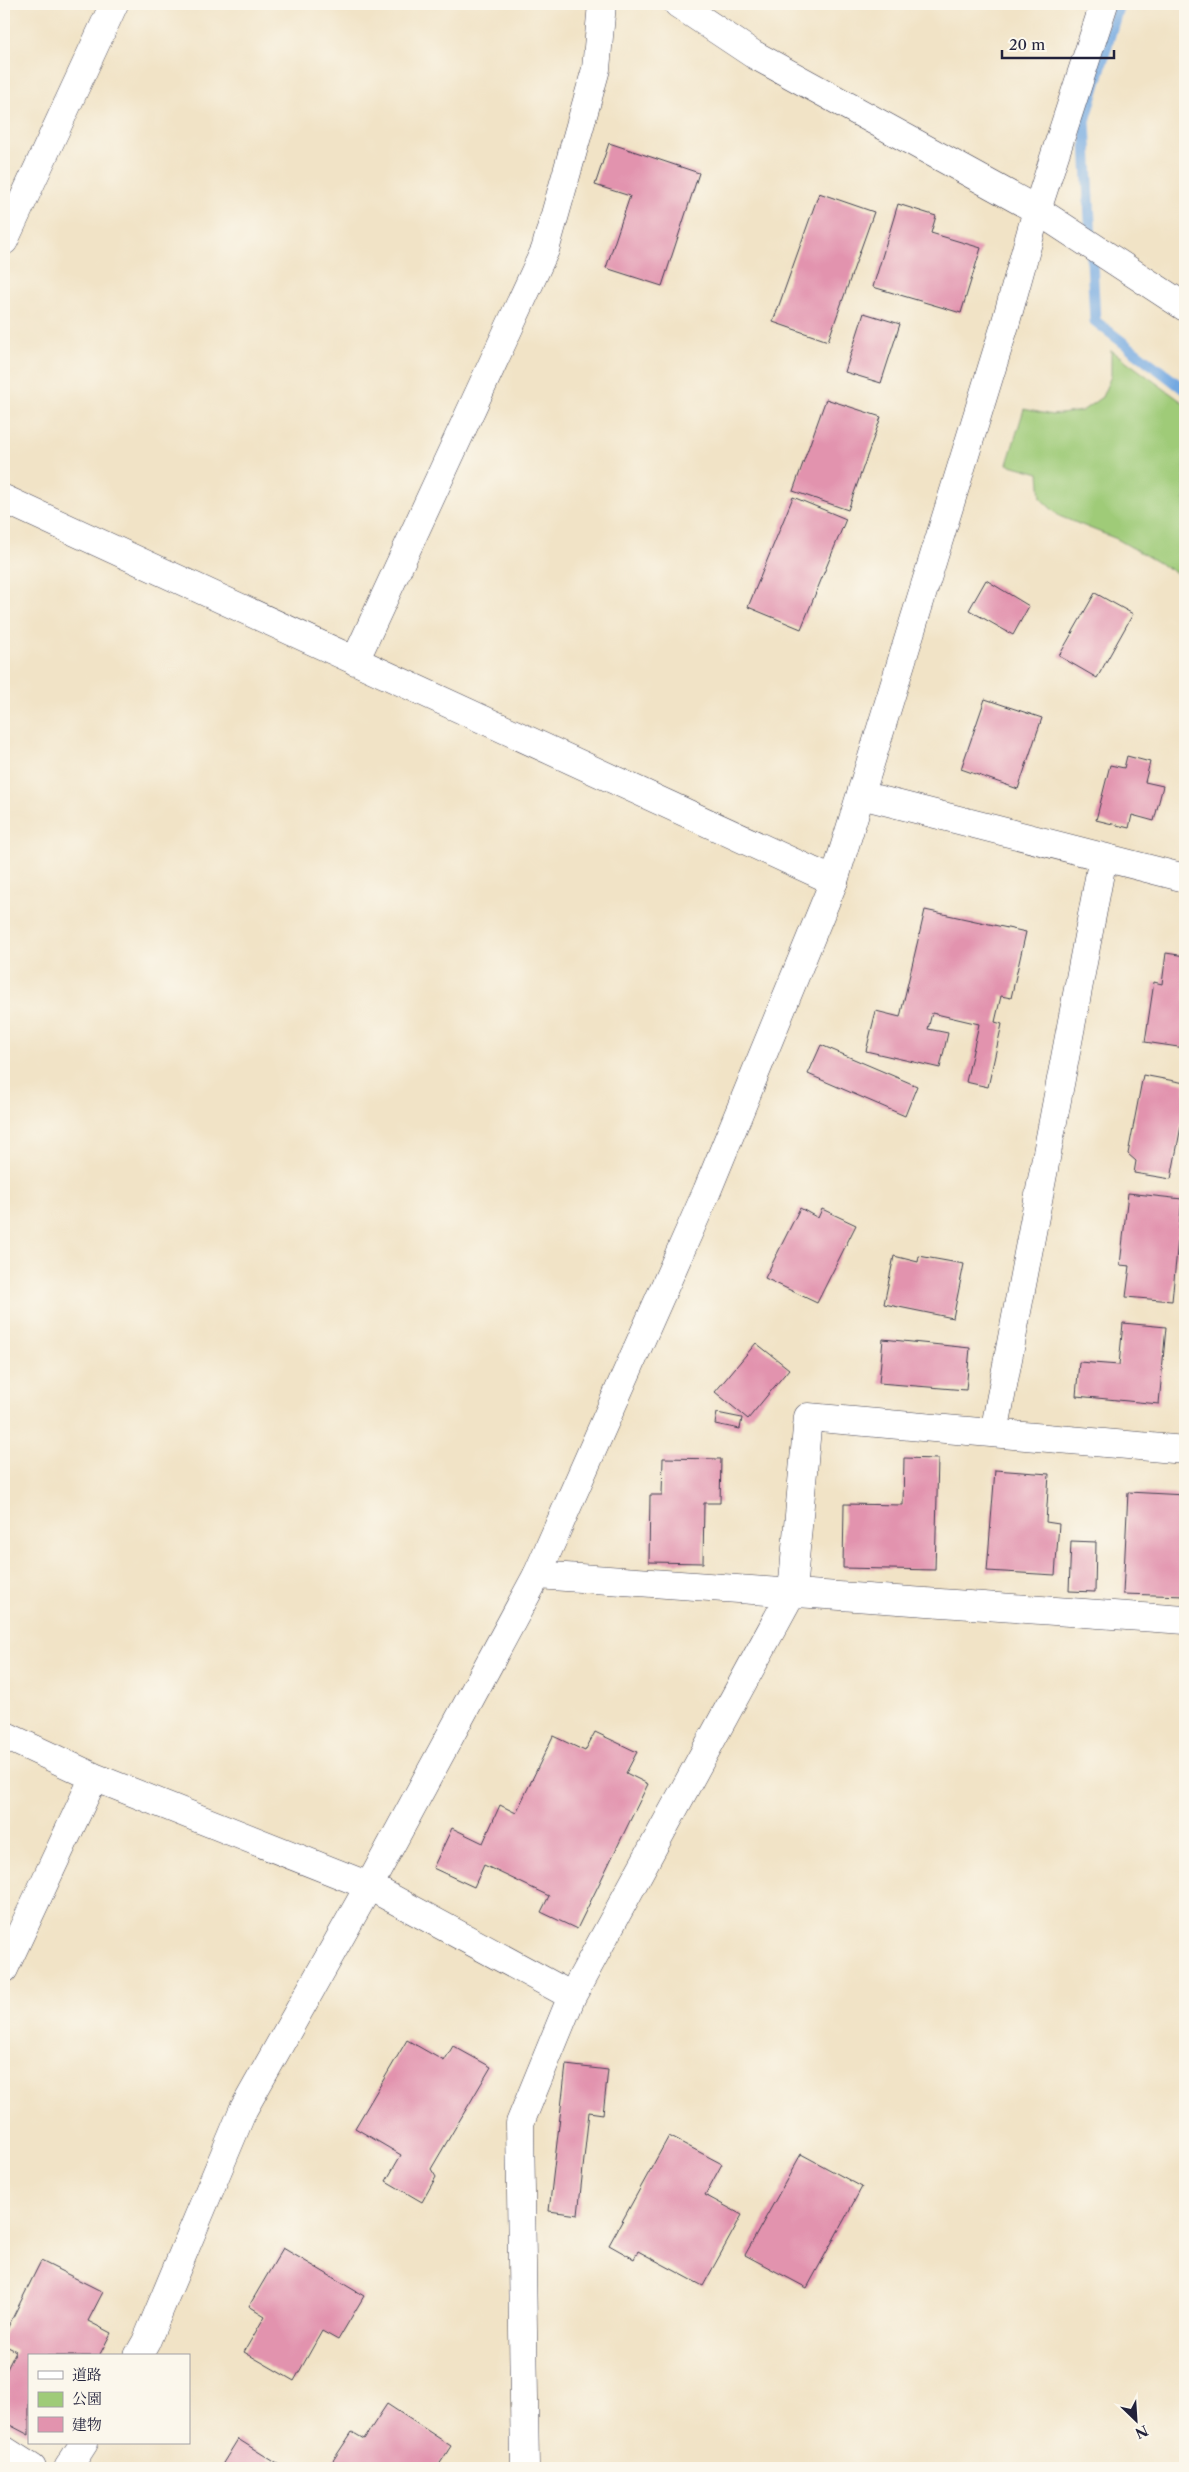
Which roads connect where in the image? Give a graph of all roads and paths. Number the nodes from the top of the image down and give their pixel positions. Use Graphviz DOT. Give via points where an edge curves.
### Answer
graph roads {
  1 [pos="114,4"];
  2 [pos="602,4"];
  3 [pos="678,4"];
  4 [pos="1104,4"];
  5 [pos="1037,210"];
  6 [pos="4,241"];
  7 [pos="1185,307"];
  8 [pos="4,499"];
  9 [pos="355,661"];
  10 [pos="860,795"];
  11 [pos="1103,857"];
  12 [pos="1185,878"];
  13 [pos="834,881"];
  14 [pos="994,1433"];
  15 [pos="1185,1450"];
  16 [pos="537,1575"];
  17 [pos="792,1592"];
  18 [pos="1185,1620"];
  19 [pos="4,1735"];
  20 [pos="94,1777"];
  21 [pos="369,1886"];
  22 [pos="4,1969"];
  23 [pos="572,1996"];
  24 [pos="139,2354"];
  25 [pos="83,2444"];
  26 [pos="4,2450"];
  27 [pos="32,2468"];
  28 [pos="68,2468"];
  29 [pos="525,2468"];
  1 -- 6 [label="street"];
  2 -- 9 [label="street" via="596,69 545,250"];
  3 -- 5 [label="street" via="753,54"];
  4 -- 5 [label="street"];
  5 -- 7 [label="street"];
  5 -- 10 [label="street" via="1005,326"];
  8 -- 9 [label="street"];
  9 -- 13 [label="street"];
  10 -- 11 [label="street"];
  10 -- 13 [label="street"];
  11 -- 12 [label="street"];
  11 -- 14 [label="street"];
  13 -- 16 [label="street" via="707,1191"];
  14 -- 15 [label="street"];
  14 -- 17 [label="street" via="808,1417"];
  16 -- 17 [label="street"];
  16 -- 21 [label="street"];
  17 -- 18 [label="street"];
  17 -- 23 [label="street"];
  19 -- 20 [label="street"];
  20 -- 21 [label="street"];
  20 -- 22 [label="street"];
  21 -- 23 [label="street"];
  21 -- 24 [label="street" via="243,2110"];
  23 -- 29 [label="street" via="520,2123"];
  25 -- 28 [label="street"];
  26 -- 27 [label="street"];
}
